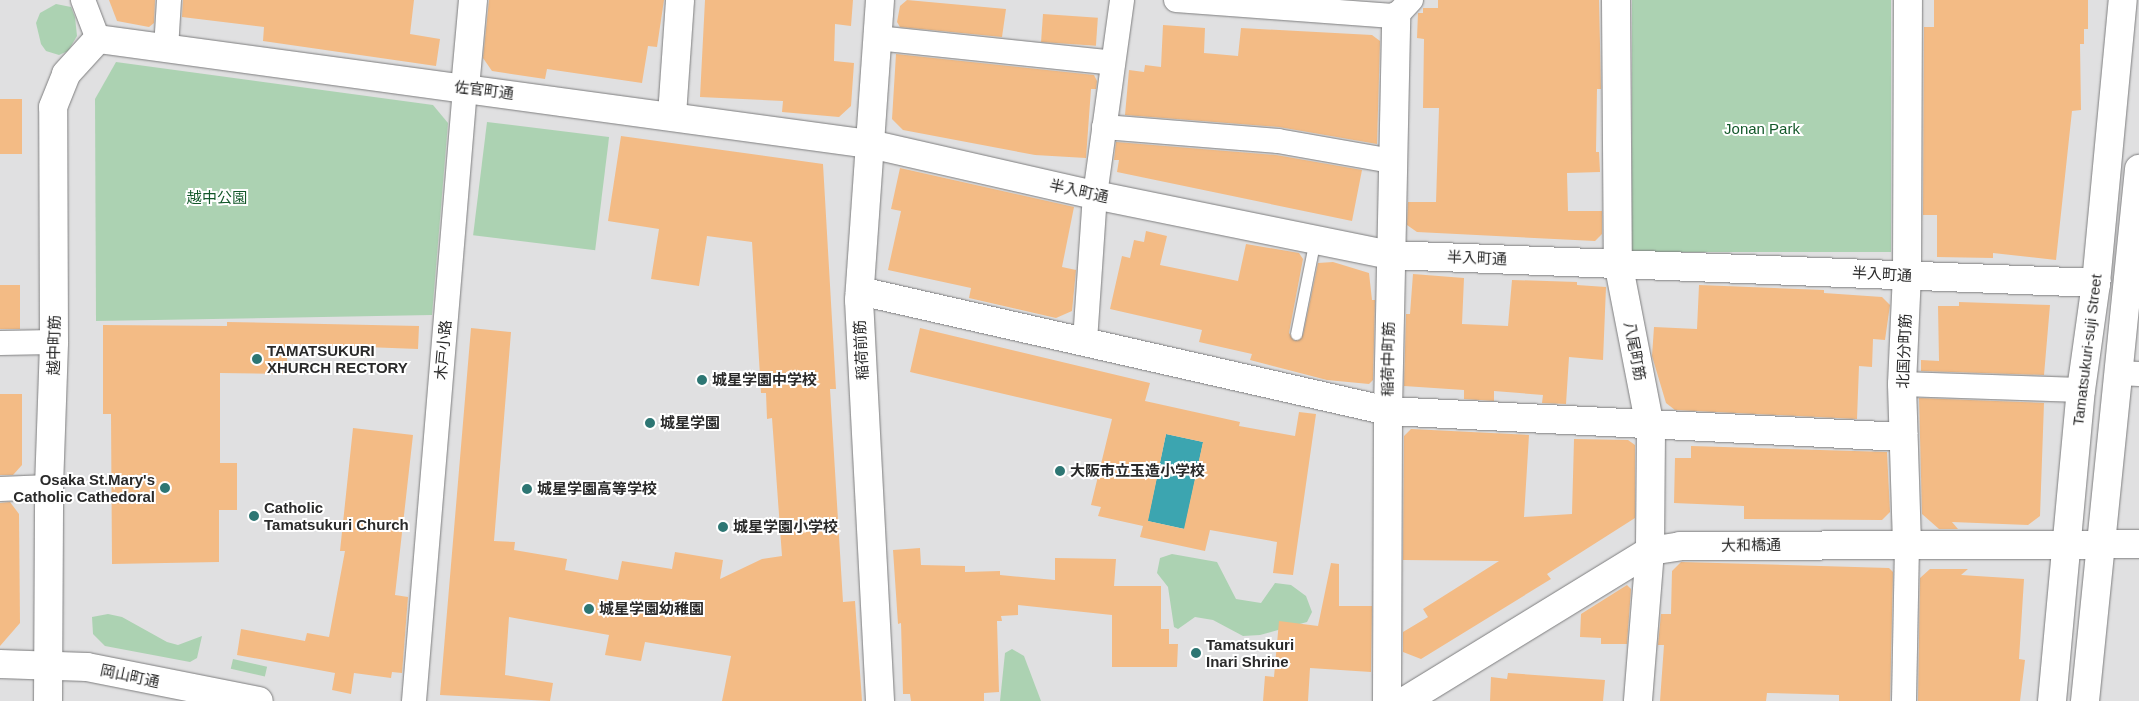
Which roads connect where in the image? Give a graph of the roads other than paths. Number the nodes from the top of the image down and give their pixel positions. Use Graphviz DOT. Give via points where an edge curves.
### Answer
graph roads {
  1 [pos="83,0"];
  2 [pos="169,0"];
  3 [pos="473,0"];
  4 [pos="680,0"];
  5 [pos="880,0"];
  6 [pos="1122,0"];
  7 [pos="1176,0"];
  8 [pos="1616,0"];
  9 [pos="1908,0"];
  10 [pos="2123,0"];
  11 [pos="1404,8"];
  12 [pos="878,38"];
  13 [pos="98,39"];
  14 [pos="166,49"];
  15 [pos="1113,63"];
  16 [pos="465,88"];
  17 [pos="672,115"];
  18 [pos="1104,127"];
  19 [pos="870,144"];
  20 [pos="1392,161"];
  21 [pos="2139,169"];
  22 [pos="1095,195"];
  23 [pos="1315,239"];
  24 [pos="1390,255"];
  25 [pos="1618,262"];
  26 [pos="1907,275"];
  27 [pos="2096,283"];
  28 [pos="860,291"];
  29 [pos="1296,334"];
  30 [pos="1085,341"];
  31 [pos="54,342"];
  32 [pos="0,343"];
  33 [pos="2129,373"];
  34 [pos="1902,384"];
  35 [pos="2081,390"];
  36 [pos="1388,411"];
  37 [pos="1650,426"];
  38 [pos="1903,437"];
  39 [pos="49,487"];
  40 [pos="0,489"];
  41 [pos="1907,544"];
  42 [pos="2101,544"];
  43 [pos="2139,544"];
  44 [pos="2067,547"];
  45 [pos="1650,551"];
  46 [pos="0,664"];
  47 [pos="48,666"];
  48 [pos="48,701"];
  49 [pos="259,701"];
  50 [pos="414,701"];
  51 [pos="880,701"];
  52 [pos="1387,701"];
  53 [pos="1405,701"];
  54 [pos="1638,701"];
  55 [pos="1904,701"];
  56 [pos="2052,701"];
  57 [pos="2085,701"];
  1 -- 13 [label="street"];
  2 -- 14 [label="street"];
  3 -- 16 [label="street, 木戸小路"];
  4 -- 17 [label="street"];
  5 -- 12 [label="street, 稲荷前筋"];
  6 -- 15 [label="street"];
  7 -- 11 [label="street"];
  8 -- 25 [label="street, 八尾町筋"];
  9 -- 26 [label="street, 北国分町筋"];
  10 -- 27 [label="street, Tamatsukuri-suji Street"];
  11 -- 20 [label="street, 稲荷中町筋"];
  12 -- 15 [label="street"];
  12 -- 19 [label="street, 稲荷前筋"];
  13 -- 14 [label="street, 佐官町通"];
  13 -- 31 [label="street, 越中町筋" via="66,74 53,107"];
  14 -- 16 [label="street, 佐官町通"];
  15 -- 18 [label="street"];
  16 -- 17 [label="street, 佐官町通"];
  16 -- 50 [label="street, 木戸小路"];
  17 -- 19 [label="street, 佐官町通"];
  18 -- 20 [label="street" via="1278,141"];
  18 -- 22 [label="street"];
  19 -- 22 [label="street, 半入町通"];
  19 -- 28 [label="street, 稲荷前筋"];
  20 -- 24 [label="street, 稲荷中町筋"];
  21 -- 33 [label="street"];
  22 -- 23 [label="street, 半入町通"];
  22 -- 30 [label="street"];
  23 -- 24 [label="street, 半入町通"];
  23 -- 29 [label="lane"];
  24 -- 25 [label="street, 半入町通"];
  24 -- 36 [label="street, 稲荷中町筋"];
  25 -- 26 [label="street, 半入町通"];
  25 -- 37 [label="street, 八尾町筋"];
  26 -- 27 [label="street, 半入町通"];
  26 -- 34 [label="street, 北国分町筋"];
  27 -- 35 [label="street, Tamatsukuri-suji Street"];
  28 -- 30 [label="street"];
  28 -- 51 [label="street, 稲荷前筋"];
  30 -- 36 [label="street"];
  31 -- 32 [label="street"];
  31 -- 39 [label="street, 越中町筋"];
  33 -- 42 [label="street"];
  34 -- 35 [label="street"];
  34 -- 38 [label="street, 北国分町筋"];
  35 -- 44 [label="street, Tamatsukuri-suji Street"];
  36 -- 37 [label="street"];
  36 -- 52 [label="street, 稲荷中町筋"];
  37 -- 38 [label="street"];
  37 -- 45 [label="street, 八尾町筋"];
  38 -- 41 [label="street, 北国分町筋"];
  39 -- 40 [label="street"];
  39 -- 47 [label="street, 越中町筋"];
  41 -- 44 [label="street, 大和橋通"];
  41 -- 45 [label="street, 大和橋通" via="1680,546"];
  41 -- 55 [label="street, 北国分町筋"];
  42 -- 43 [label="street, 大和橋通"];
  42 -- 44 [label="street, 大和橋通"];
  42 -- 57 [label="street"];
  44 -- 56 [label="street, Tamatsukuri-suji Street"];
  45 -- 53 [label="street, 大和橋通"];
  45 -- 54 [label="street, 八尾町筋"];
  46 -- 47 [label="street, 岡山町通"];
  47 -- 48 [label="street, 越中町筋"];
  47 -- 49 [label="street, 岡山町通" via="87,667"];
}
